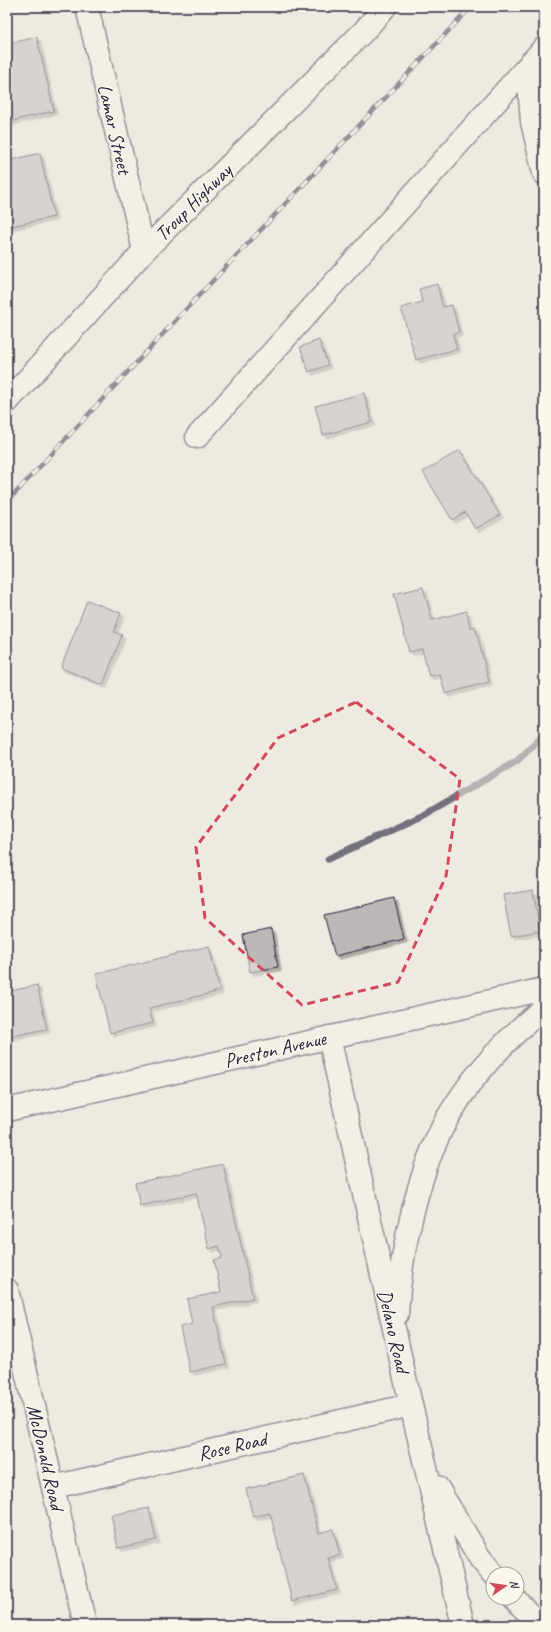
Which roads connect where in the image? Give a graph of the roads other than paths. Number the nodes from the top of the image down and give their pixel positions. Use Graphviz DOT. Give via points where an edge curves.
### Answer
graph roads {
  1 [pos="87,7"];
  2 [pos="385,7"];
  3 [pos="538,55"];
  4 [pos="544,173"];
  5 [pos="144,251"];
  6 [pos="7,402"];
  7 [pos="197,437"];
  8 [pos="544,989"];
  9 [pos="544,1008"];
  10 [pos="329,1037"];
  11 [pos="7,1110"];
  12 [pos="7,1290"];
  13 [pos="396,1338"];
  14 [pos="411,1405"];
  15 [pos="424,1463"];
  16 [pos="53,1487"];
  17 [pos="488,1566"];
  18 [pos="521,1606"];
  19 [pos="85,1625"];
  20 [pos="463,1625"];
  21 [pos="539,1625"];
  1 -- 5 [label="street, Lamar Street"];
  2 -- 5 [label="street, Troup Highway"];
  3 -- 4 [label="street" via="530,97 532,122"];
  3 -- 7 [label="street"];
  5 -- 6 [label="street, Troup Highway"];
  8 -- 10 [label="street, Preston Avenue"];
  9 -- 13 [label="street" via="483,1068 448,1118 435,1145 416,1203 404,1256 398,1290"];
  10 -- 11 [label="street, Preston Avenue"];
  10 -- 13 [label="street, Delano Road"];
  12 -- 16 [label="street, McDonald Road"];
  13 -- 14 [label="street, Delano Road"];
  14 -- 15 [label="street, Delano Road"];
  14 -- 16 [label="street, Rose Road"];
  15 -- 17 [label="street" via="458,1523"];
  15 -- 20 [label="street, Delano Road"];
  16 -- 19 [label="street, McDonald Road"];
  18 -- 21 [label="street"];
}
